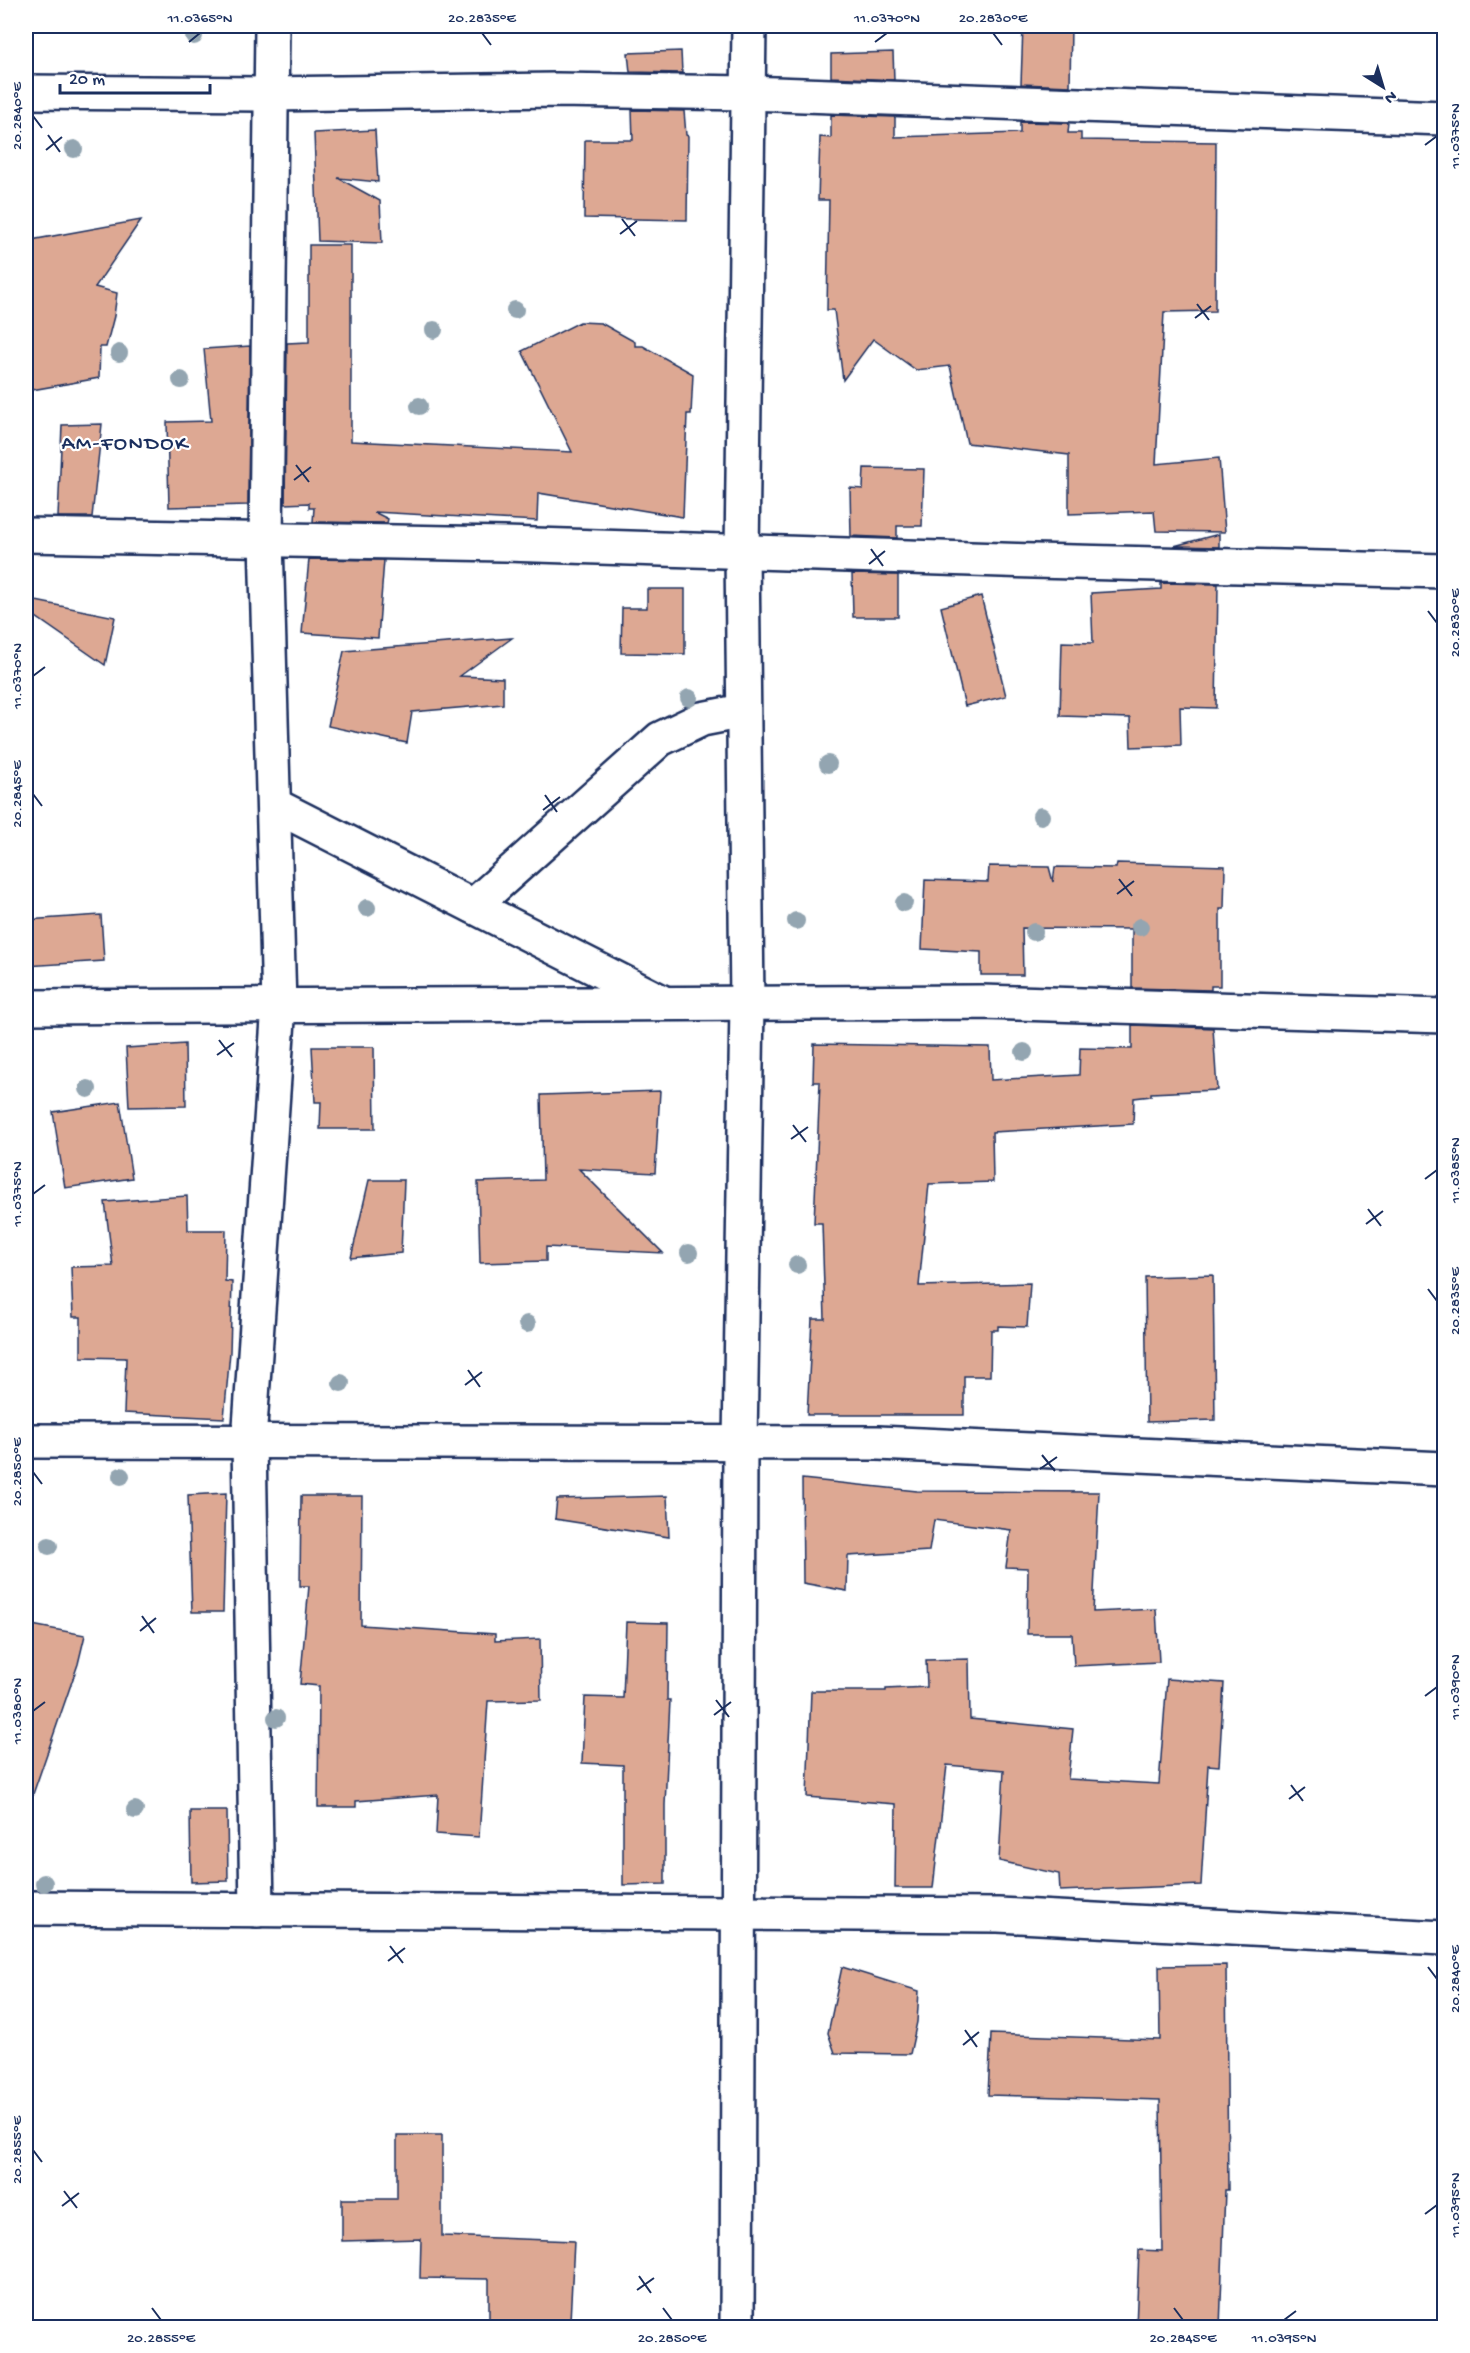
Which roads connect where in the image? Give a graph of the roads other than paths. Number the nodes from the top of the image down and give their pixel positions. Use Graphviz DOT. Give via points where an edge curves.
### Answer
graph roads {
  1 [pos="272,26"];
  2 [pos="748,26"];
  3 [pos="26,92"];
  4 [pos="747,93"];
  5 [pos="270,94"];
  6 [pos="1444,118"];
  7 [pos="26,535"];
  8 [pos="266,540"];
  9 [pos="742,552"];
  10 [pos="1444,571"];
  11 [pos="743,711"];
  12 [pos="274,805"];
  13 [pos="473,906"];
  14 [pos="747,1003"];
  15 [pos="665,1004"];
  16 [pos="279,1005"];
  17 [pos="26,1007"];
  18 [pos="1444,1016"];
  19 [pos="26,1441"];
  20 [pos="249,1441"];
  21 [pos="740,1442"];
  22 [pos="1444,1470"];
  23 [pos="26,1908"];
  24 [pos="257,1910"];
  25 [pos="737,1914"];
  26 [pos="1444,1938"];
  27 [pos="737,2328"];
  1 -- 5 [label="street"];
  2 -- 4 [label="street"];
  3 -- 5 [label="street"];
  4 -- 5 [label="street" via="557,90"];
  4 -- 6 [label="street"];
  4 -- 9 [label="street"];
  5 -- 8 [label="street"];
  7 -- 8 [label="street"];
  8 -- 9 [label="street"];
  8 -- 12 [label="street"];
  9 -- 10 [label="street"];
  9 -- 11 [label="street"];
  11 -- 13 [label="street" via="702,718 660,740"];
  11 -- 14 [label="street"];
  12 -- 13 [label="street"];
  12 -- 16 [label="street"];
  13 -- 15 [label="street"];
  14 -- 15 [label="street"];
  14 -- 18 [label="street" via="981,1002"];
  14 -- 21 [label="street"];
  15 -- 16 [label="street"];
  16 -- 17 [label="street"];
  16 -- 20 [label="street"];
  19 -- 20 [label="street"];
  20 -- 21 [label="street"];
  20 -- 24 [label="street"];
  21 -- 22 [label="street" via="878,1443"];
  21 -- 25 [label="street"];
  23 -- 24 [label="street"];
  24 -- 25 [label="street"];
  25 -- 26 [label="street" via="998,1915"];
  25 -- 27 [label="street"];
}
